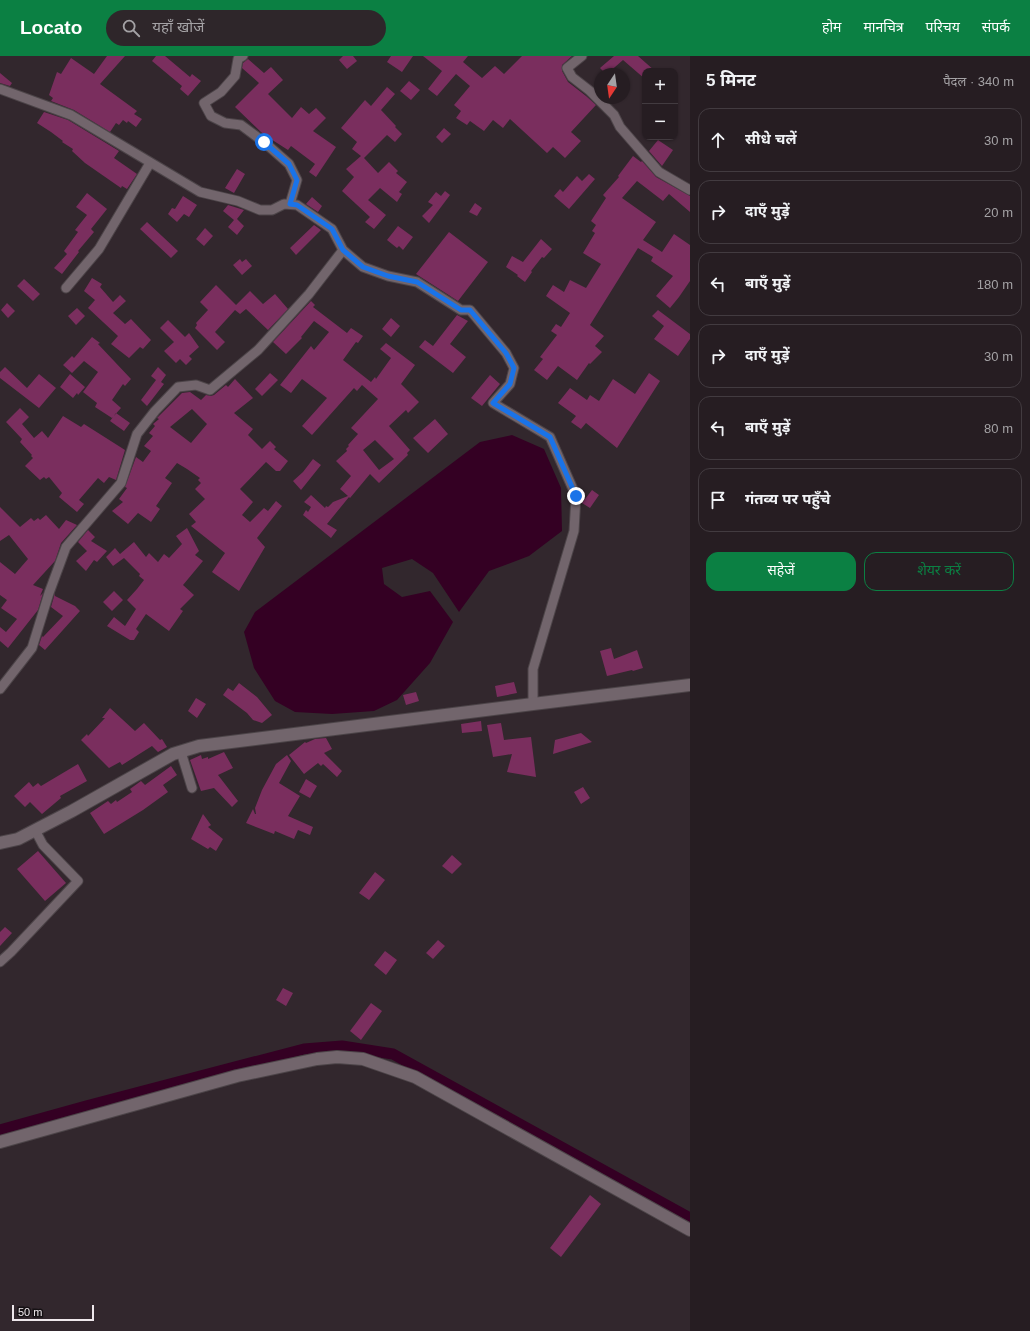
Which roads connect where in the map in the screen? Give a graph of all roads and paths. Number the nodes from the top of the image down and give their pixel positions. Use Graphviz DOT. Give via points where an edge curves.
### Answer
graph roads {
  1 [pos="243,56"];
  2 [pos="582,56"];
  3 [pos="0,89"];
  4 [pos="150,163"];
  5 [pos="690,190"];
  6 [pos="290,204"];
  7 [pos="343,250"];
  8 [pos="66,288"];
  9 [pos="690,685"];
  10 [pos="0,689"];
  11 [pos="532,704"];
  12 [pos="181,752"];
  13 [pos="192,788"];
  14 [pos="35,830"];
  15 [pos="0,843"];
  16 [pos="0,962"];
  17 [pos="0,1142"];
  18 [pos="690,1230"];
  1 -- 6 [label="street" via="238,59 235,76 221,92 204,104 211,116 225,124 241,125 289,164 297,180"];
  2 -- 5 [label="street" via="567,68 572,77 590,90 614,115 620,127 659,172"];
  3 -- 4 [label="street" via="71,115"];
  4 -- 6 [label="street" via="200,192 238,201 260,210 272,210"];
  4 -- 8 [label="street" via="99,249"];
  6 -- 7 [label="street" via="297,205 332,229"];
  7 -- 10 [label="street" via="309,294 258,350 210,390 196,385 178,387 137,434 121,483 66,547 32,648"];
  7 -- 11 [label="street" via="363,267 417,282 461,310 470,310 506,353 514,368 510,384 493,403 550,437 576,496 574,532 534,669"];
  9 -- 11 [label="street"];
  11 -- 12 [label="street" via="199,746"];
  12 -- 13 [label="street"];
  12 -- 14 [label="street" via="173,754 72,812"];
  14 -- 15 [label="street" via="18,839"];
  14 -- 16 [label="street" via="43,845 78,881"];
  17 -- 18 [label="street" via="238,1076 317,1059 364,1059 415,1077"];
}
